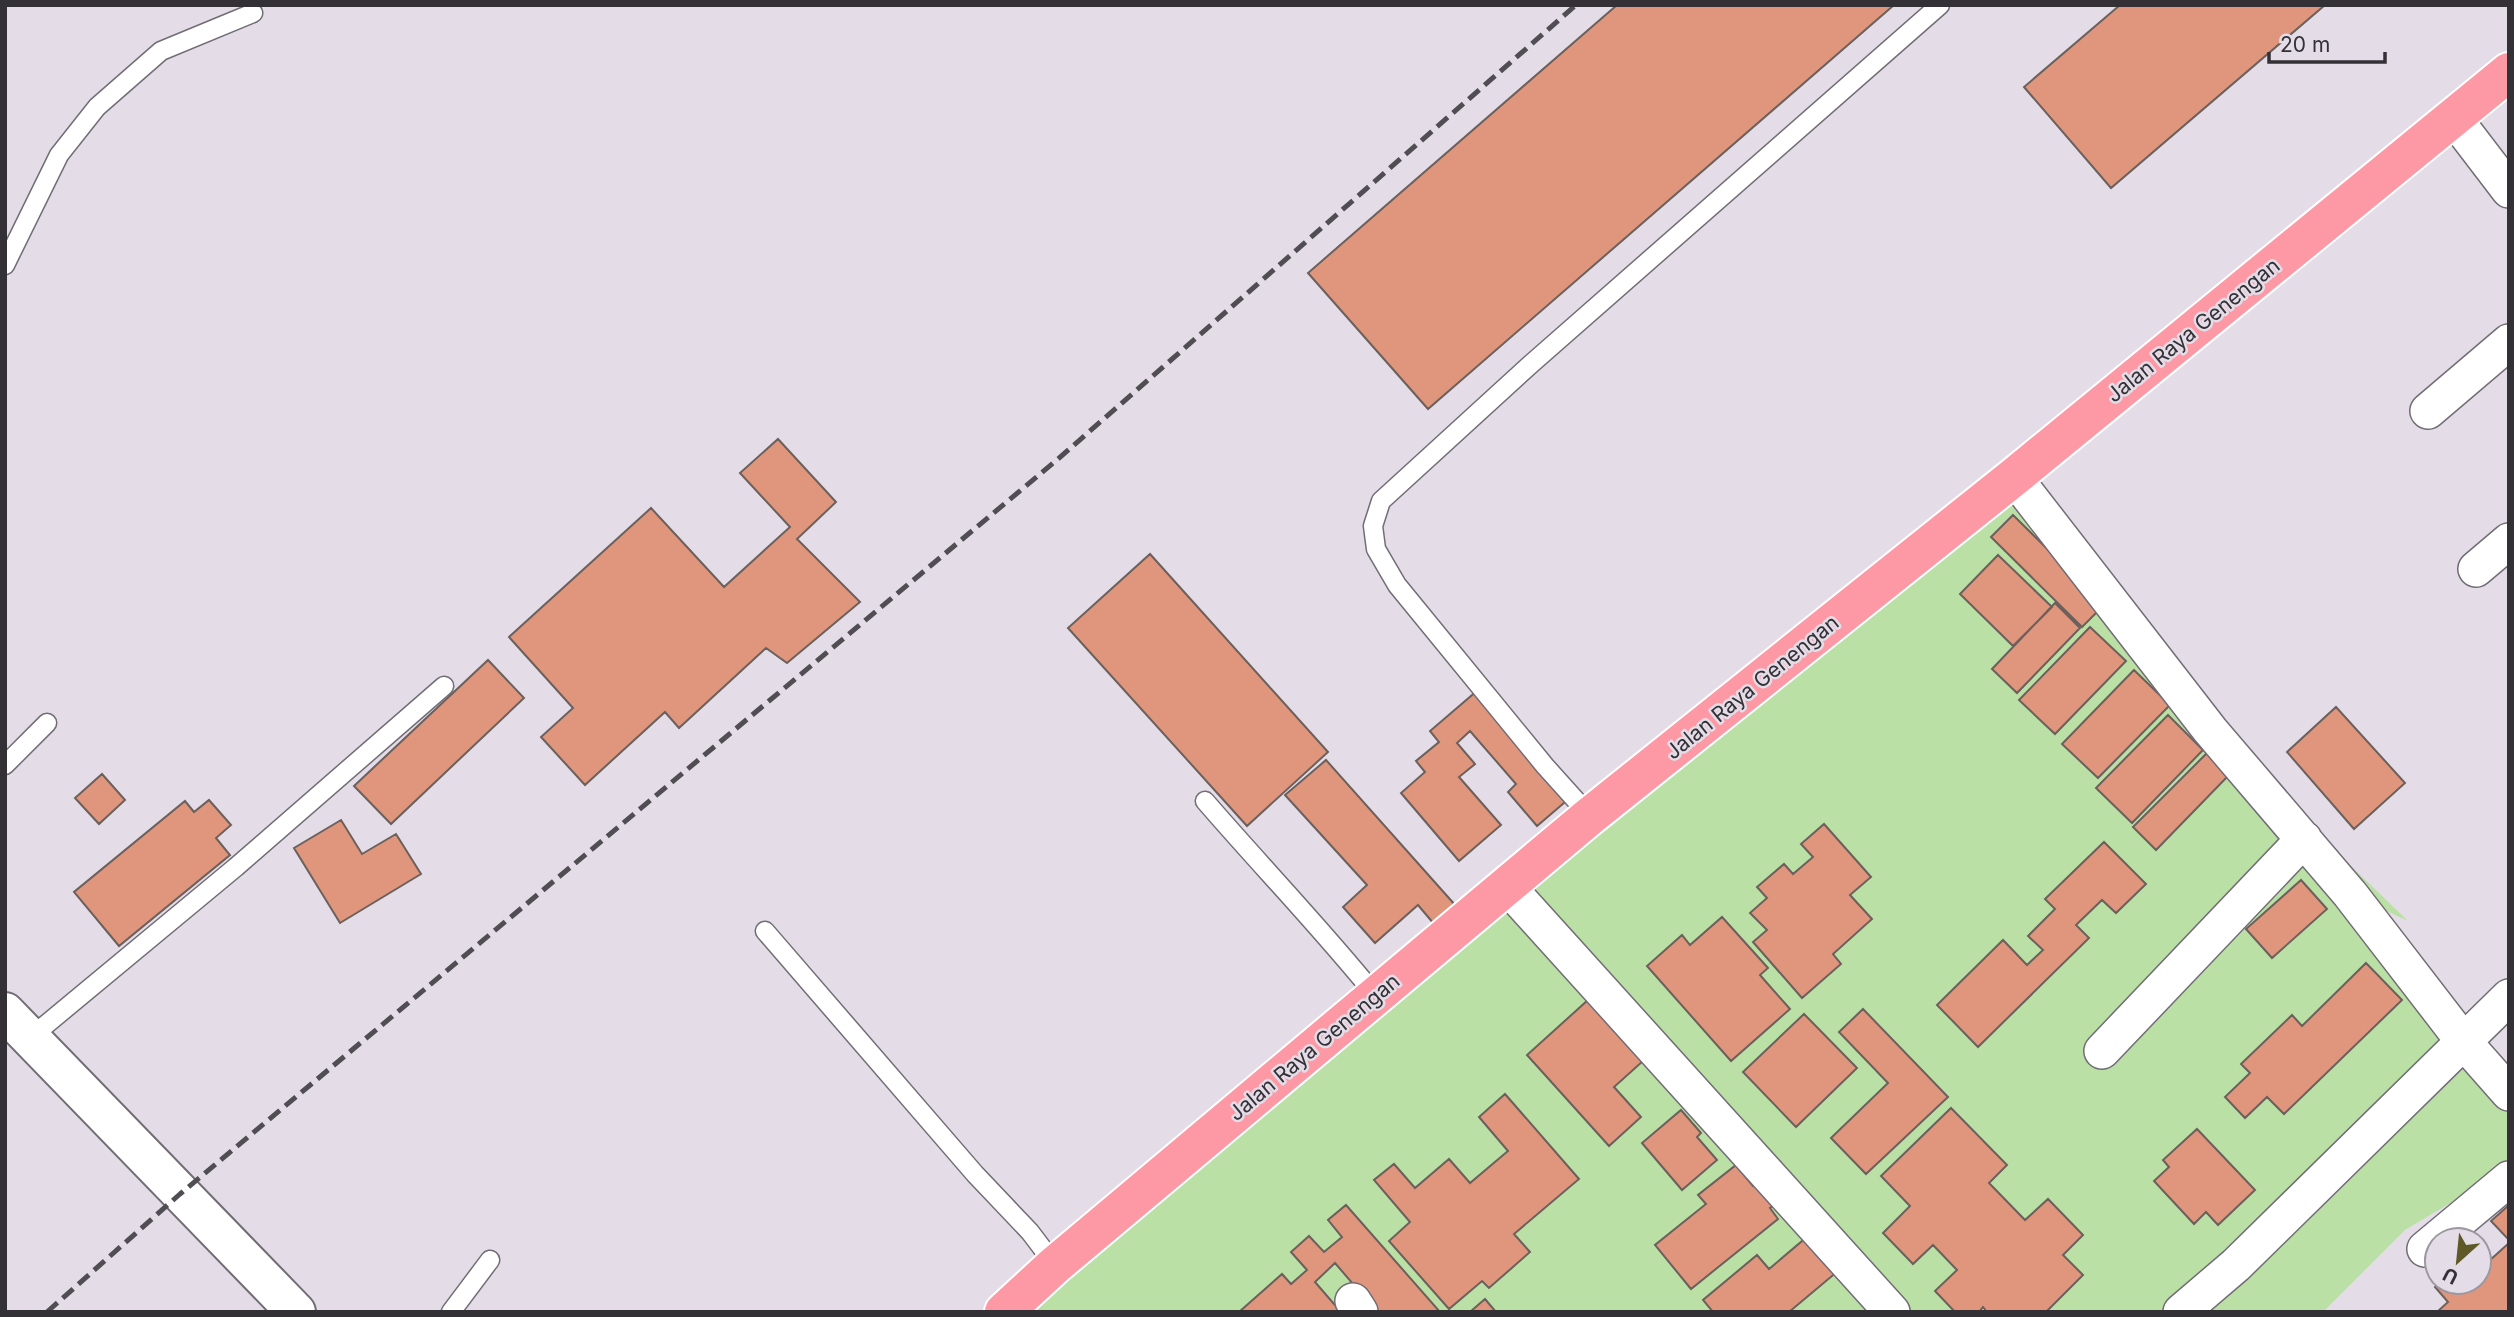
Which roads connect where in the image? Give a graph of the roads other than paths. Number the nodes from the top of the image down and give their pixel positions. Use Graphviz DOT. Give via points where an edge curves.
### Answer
graph roads {
  1 [pos="1940,5"];
  2 [pos="253,13"];
  3 [pos="2509,72"];
  4 [pos="2455,118"];
  5 [pos="2509,190"];
  6 [pos="5,265"];
  7 [pos="2509,342"];
  8 [pos="2428,411"];
  9 [pos="2014,477"];
  10 [pos="2509,541"];
  11 [pos="2476,569"];
  12 [pos="444,686"];
  13 [pos="47,723"];
  14 [pos="5,765"];
  15 [pos="1205,801"];
  16 [pos="1591,816"];
  17 [pos="2304,839"];
  18 [pos="1506,886"];
  19 [pos="765,931"];
  20 [pos="1376,996"];
  21 [pos="2509,996"];
  22 [pos="18,1024"];
  23 [pos="2464,1042"];
  24 [pos="2102,1051"];
  25 [pos="2509,1093"];
  26 [pos="2509,1179"];
  27 [pos="2453,1226"];
  28 [pos="490,1260"];
  29 [pos="1055,1265"];
  30 [pos="296,1312"];
  31 [pos="451,1312"];
  32 [pos="1004,1312"];
  33 [pos="1892,1312"];
  34 [pos="2181,1312"];
  1 -- 16 [label="lane" via="1381,501 1373,526 1376,549 1396,585"];
  2 -- 6 [label="lane" via="161,51 97,107 59,155"];
  3 -- 4 [label="highway, Jalan Raya Genengan"];
  4 -- 5 [label="street"];
  4 -- 9 [label="highway, Jalan Raya Genengan"];
  7 -- 8 [label="street"];
  9 -- 16 [label="highway, Jalan Raya Genengan"];
  9 -- 17 [label="street" via="2210,730"];
  10 -- 11 [label="street"];
  12 -- 22 [label="lane" via="236,867"];
  13 -- 14 [label="lane"];
  15 -- 20 [label="lane"];
  16 -- 18 [label="highway, Jalan Raya Genengan"];
  17 -- 23 [label="street"];
  17 -- 24 [label="street"];
  18 -- 20 [label="highway, Jalan Raya Genengan"];
  18 -- 33 [label="street"];
  19 -- 29 [label="lane"];
  20 -- 29 [label="highway, Jalan Raya Genengan"];
  21 -- 23 [label="street"];
  22 -- 30 [label="street"];
  23 -- 25 [label="street"];
  23 -- 34 [label="street" via="2236,1265"];
  26 -- 27 [label="street"];
  28 -- 31 [label="lane"];
  29 -- 32 [label="highway, Jalan Raya Genengan"];
}
